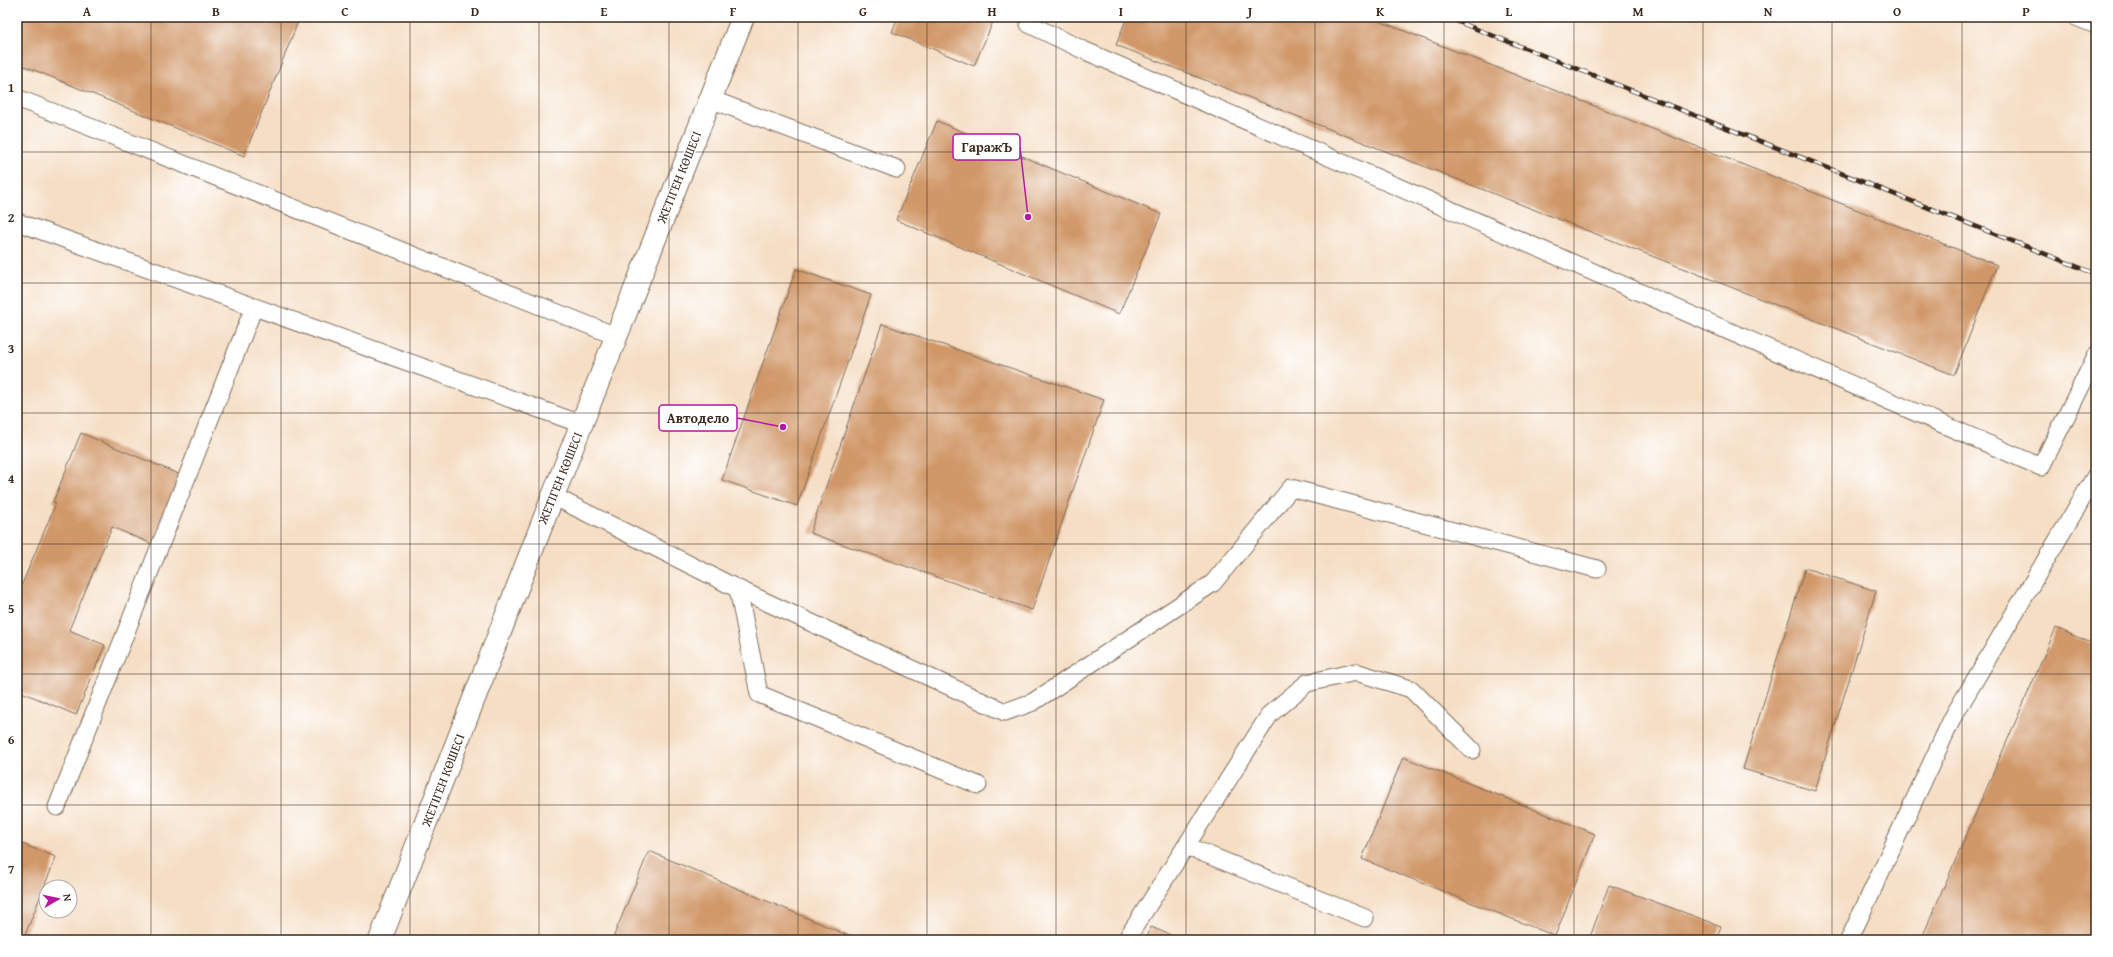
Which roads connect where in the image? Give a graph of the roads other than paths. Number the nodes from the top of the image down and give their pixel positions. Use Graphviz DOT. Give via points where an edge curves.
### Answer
graph roads {
  1 [pos="743,17"];
  2 [pos="1032,17"];
  3 [pos="2076,17"];
  4 [pos="2096,25"];
  5 [pos="17,98"];
  6 [pos="710,100"];
  7 [pos="897,170"];
  8 [pos="17,222"];
  9 [pos="254,307"];
  10 [pos="616,336"];
  11 [pos="2096,356"];
  12 [pos="581,424"];
  13 [pos="2096,475"];
  14 [pos="553,496"];
  15 [pos="1597,569"];
  16 [pos="738,589"];
  17 [pos="1472,750"];
  18 [pos="978,785"];
  19 [pos="57,808"];
  20 [pos="1186,846"];
  21 [pos="1365,918"];
  22 [pos="380,940"];
  23 [pos="1126,940"];
  24 [pos="1849,940"];
  1 -- 6 [label="street, ЖЕТІГЕН КӨШЕСІ"];
  2 -- 11 [label="lane" via="1029,24 1081,49 2041,466"];
  3 -- 4 [label="lane"];
  5 -- 10 [label="lane"];
  6 -- 7 [label="lane"];
  6 -- 10 [label="street, ЖЕТІГЕН КӨШЕСІ"];
  8 -- 9 [label="lane"];
  9 -- 12 [label="lane"];
  9 -- 19 [label="lane"];
  10 -- 12 [label="street, ЖЕТІГЕН КӨШЕСІ"];
  12 -- 14 [label="street, ЖЕТІГЕН КӨШЕСІ"];
  13 -- 24 [label="lane" via="1953,717"];
  14 -- 16 [label="lane"];
  14 -- 22 [label="street, ЖЕТІГЕН КӨШЕСІ"];
  15 -- 16 [label="lane" via="1291,488 1213,583 1032,702 1005,712"];
  16 -- 18 [label="lane" via="759,694"];
  17 -- 20 [label="lane" via="1410,689 1356,672 1307,683 1270,714"];
  20 -- 21 [label="lane"];
  20 -- 23 [label="lane"];
}
